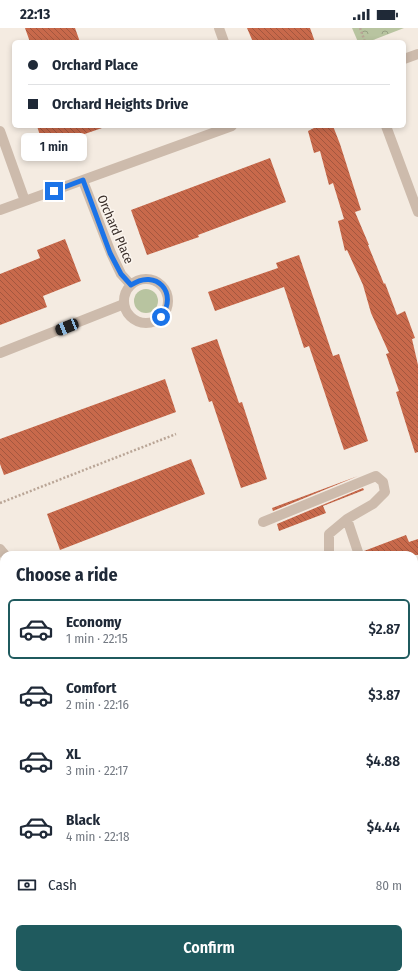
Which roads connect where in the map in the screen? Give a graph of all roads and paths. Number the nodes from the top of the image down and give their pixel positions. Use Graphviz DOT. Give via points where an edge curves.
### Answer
graph roads {
  1 [pos="219,28"];
  2 [pos="360,28"];
  3 [pos="223,40"];
  4 [pos="364,40"];
  5 [pos="418,54"];
  6 [pos="406,58"];
  7 [pos="226,128"];
  8 [pos="387,128"];
  9 [pos="0,131"];
  10 [pos="83,180"];
  11 [pos="25,201"];
  12 [pos="0,210"];
  13 [pos="418,212"];
  14 [pos="131,285"];
  15 [pos="124,304"];
  16 [pos="0,353"];
  17 [pos="176,434"];
  18 [pos="0,503"];
  19 [pos="347,519"];
  20 [pos="263,522"];
  21 [pos="329,551"];
  22 [pos="358,551"];
  1 -- 3 [label="street"];
  2 -- 4 [label="path"];
  5 -- 6 [label="street"];
  7 -- 10 [label="street"];
  8 -- 13 [label="street"];
  9 -- 11 [label="street"];
  10 -- 11 [label="street"];
  10 -- 14 [label="street, Orchard Place" via="110,253 121,274"];
  11 -- 12 [label="street"];
  14 -- 15 [label="street" via="124,297"];
  14 -- 15 [label="street, Orchard Place" via="137,280 145,279 159,283 165,288 168,296 166,310 155,321 142,323 130,316"];
  15 -- 16 [label="street"];
  17 -- 18 [label="path"];
  19 -- 20 [label="street" via="373,504 385,492 383,482 376,476"];
  19 -- 21 [label="street" via="329,534"];
  19 -- 22 [label="street"];
}
